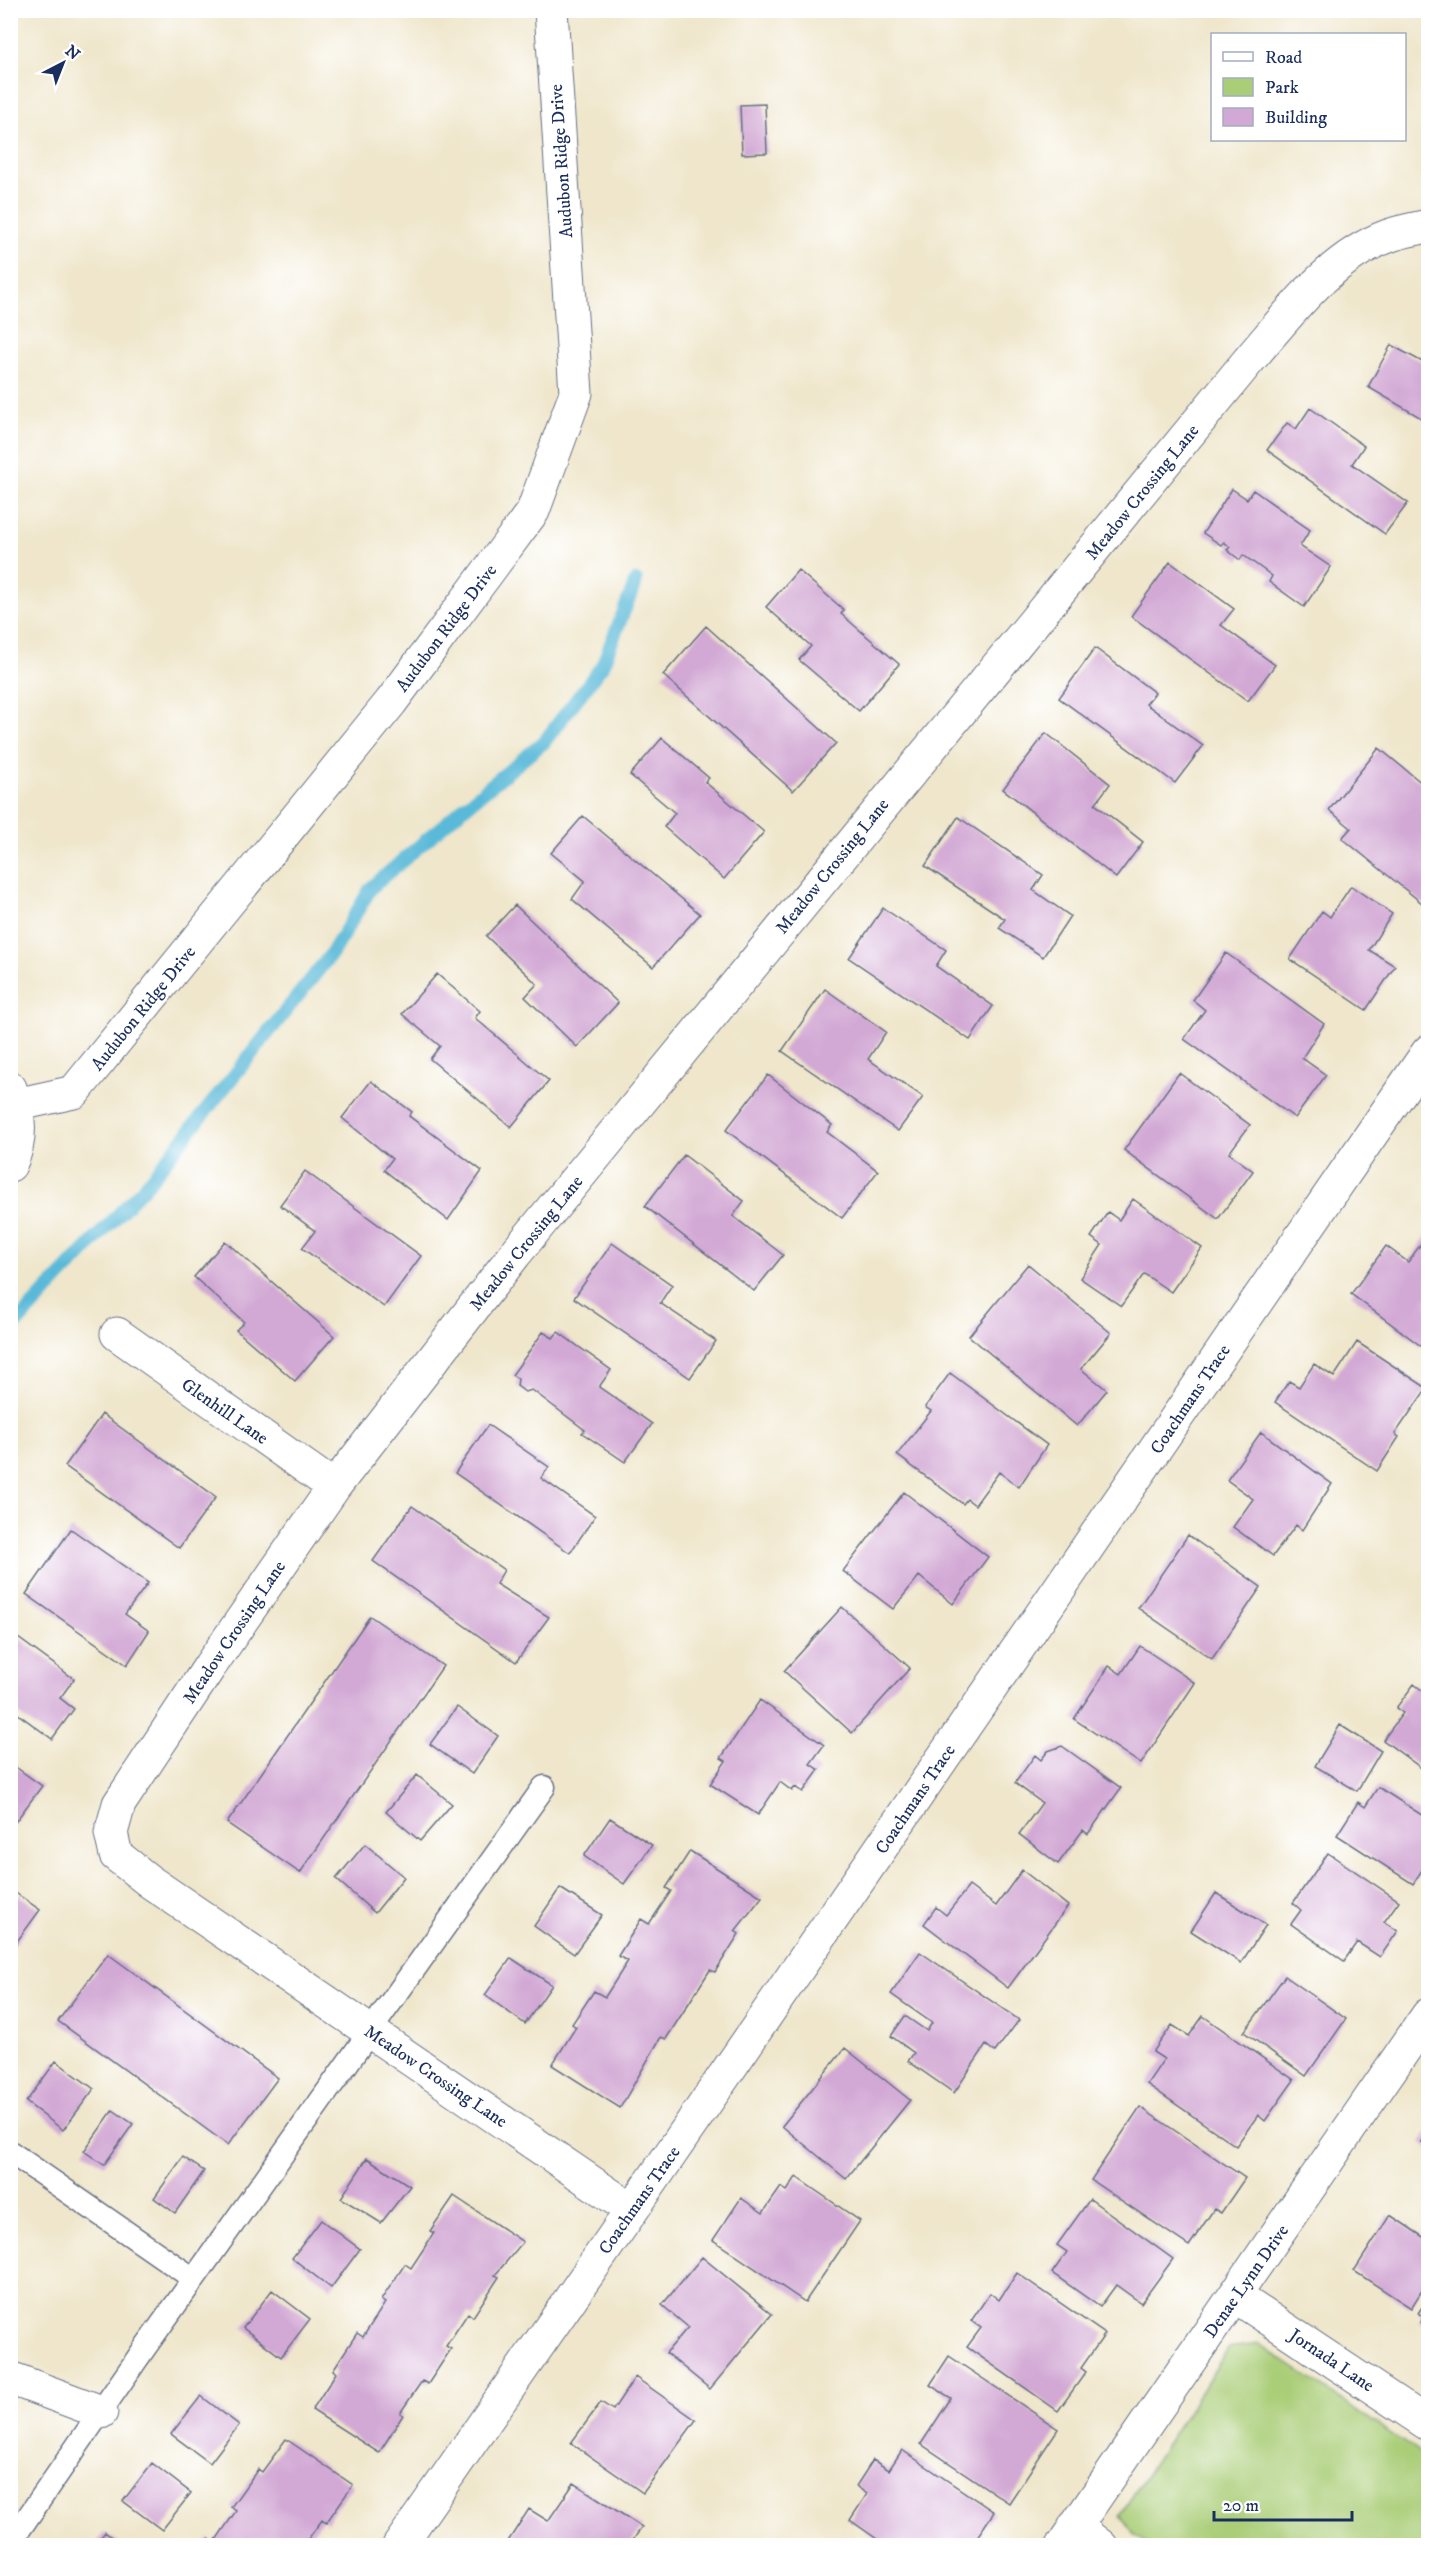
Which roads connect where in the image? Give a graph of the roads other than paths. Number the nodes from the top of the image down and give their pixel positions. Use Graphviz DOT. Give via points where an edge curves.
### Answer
graph roads {
  1 [pos="551,10"];
  2 [pos="1428,226"];
  3 [pos="1428,1052"];
  4 [pos="13,1097"];
  5 [pos="10,1165"];
  6 [pos="117,1334"];
  7 [pos="334,1487"];
  8 [pos="544,1787"];
  9 [pos="1424,2031"];
  10 [pos="371,2032"];
  11 [pos="10,2152"];
  12 [pos="632,2210"];
  13 [pos="194,2279"];
  14 [pos="1235,2296"];
  15 [pos="10,2379"];
  16 [pos="101,2412"];
  17 [pos="1428,2424"];
  18 [pos="1068,2536"];
  19 [pos="10,2543"];
  20 [pos="399,2546"];
  21 [pos="1101,2546"];
  1 -- 4 [label="street, Audubon Ridge Drive" via="576,393 533,511 391,702 74,1092"];
  2 -- 7 [label="street, Meadow Crossing Lane" via="1388,236 1344,259 1307,293 523,1245"];
  3 -- 12 [label="street, Coachmans Trace"];
  4 -- 5 [label="street, Audubon Ridge Drive" via="19,1121 16,1153"];
  6 -- 7 [label="street, Glenhill Lane"];
  7 -- 10 [label="street, Meadow Crossing Lane" via="119,1804 111,1833 116,1855 149,1881"];
  8 -- 10 [label="lane"];
  9 -- 14 [label="street, Denae Lynn Drive"];
  10 -- 12 [label="street, Meadow Crossing Lane"];
  10 -- 13 [label="lane"];
  11 -- 13 [label="lane"];
  12 -- 20 [label="street, Coachmans Trace"];
  13 -- 16 [label="lane"];
  14 -- 17 [label="street, Jornada Lane"];
  14 -- 18 [label="street, Denae Lynn Drive"];
  15 -- 16 [label="street"];
  16 -- 19 [label="lane"];
  18 -- 21 [label="street"];
}
